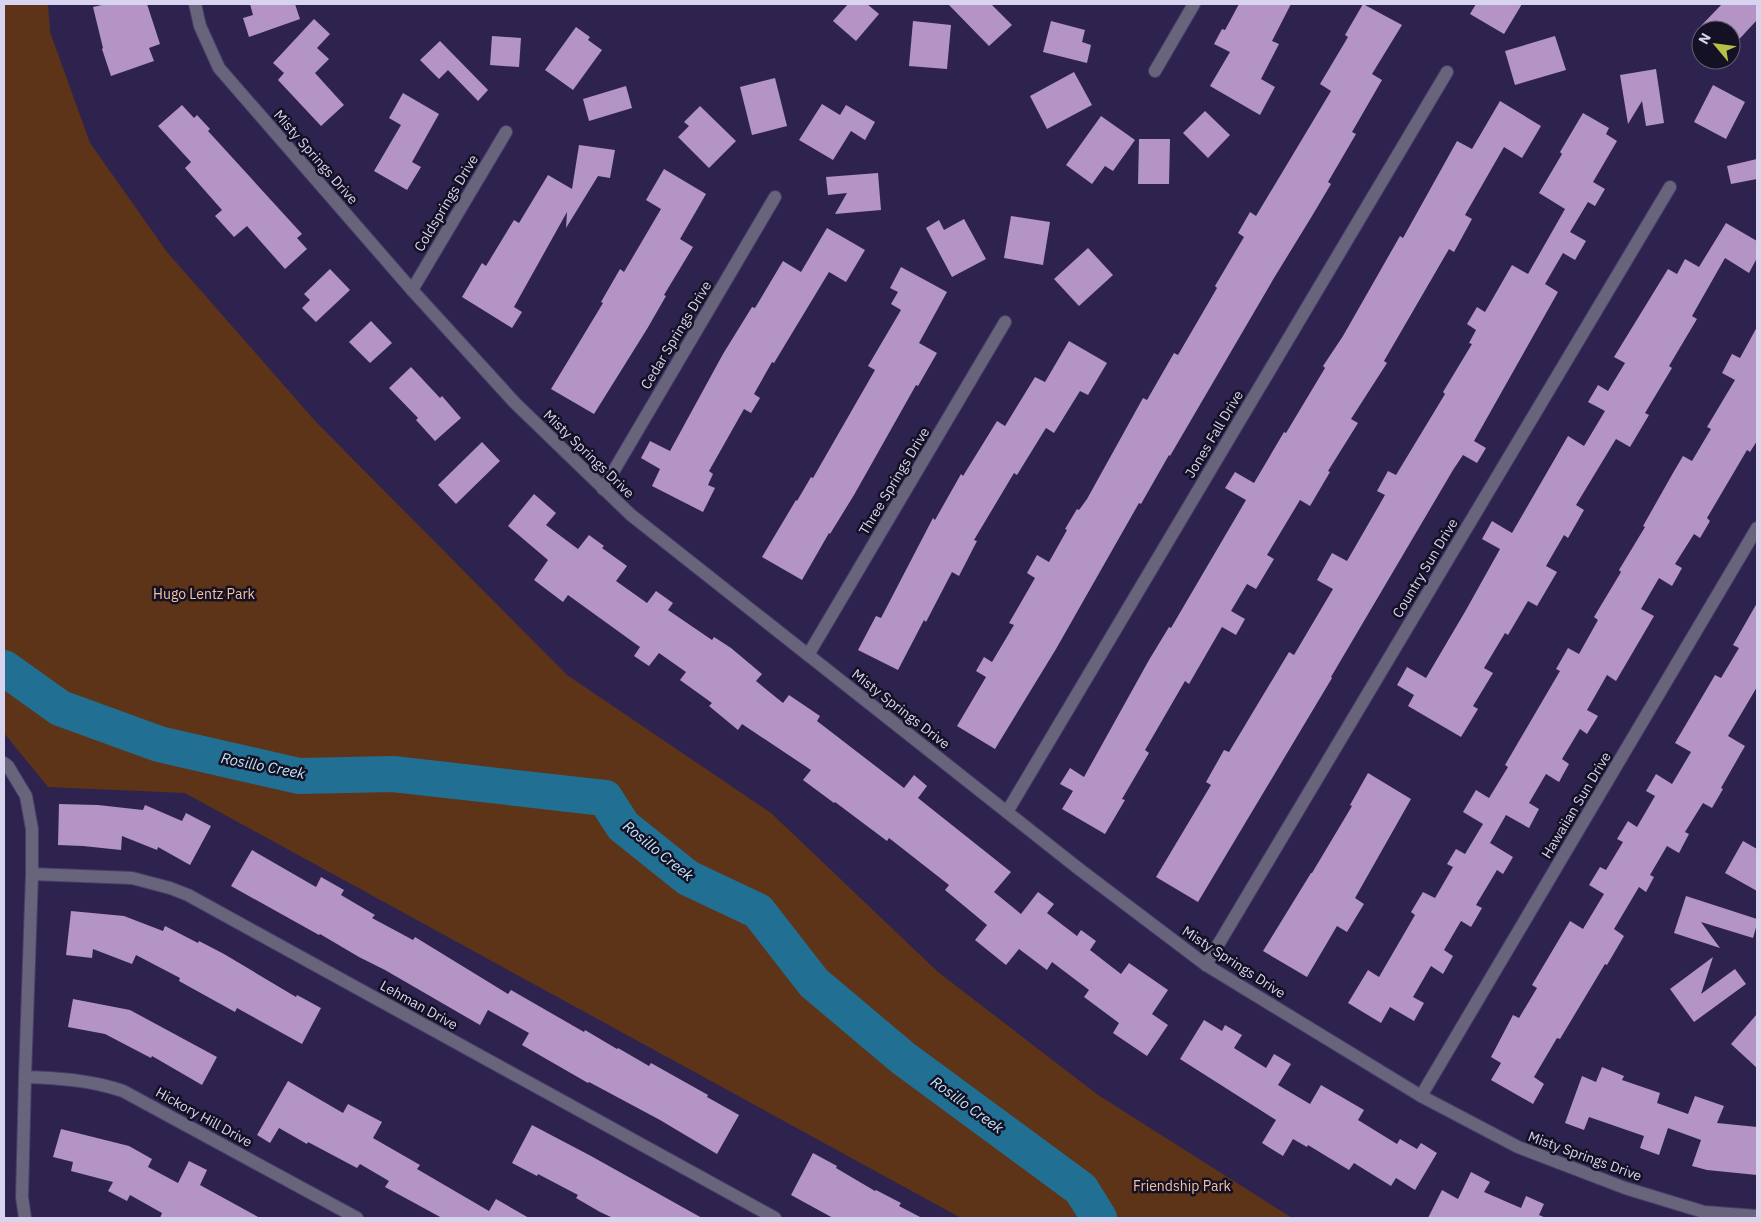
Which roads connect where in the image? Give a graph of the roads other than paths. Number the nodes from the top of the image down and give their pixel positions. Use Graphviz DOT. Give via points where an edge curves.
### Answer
graph roads {
  1 [pos="195,4"];
  2 [pos="1194,4"];
  3 [pos="1155,71"];
  4 [pos="1447,72"];
  5 [pos="506,132"];
  6 [pos="1670,187"];
  7 [pos="775,197"];
  8 [pos="412,290"];
  9 [pos="1005,322"];
  10 [pos="603,489"];
  11 [pos="1757,528"];
  12 [pos="808,655"];
  13 [pos="4,763"];
  14 [pos="1007,812"];
  15 [pos="32,874"];
  16 [pos="1206,965"];
  17 [pos="25,1077"];
  18 [pos="1421,1096"];
  19 [pos="1757,1216"];
  20 [pos="25,1218"];
  21 [pos="357,1218"];
  22 [pos="775,1218"];
  1 -- 8 [label="street, Misty Springs Drive" via="200,26 219,68"];
  2 -- 3 [label="street"];
  4 -- 14 [label="street, Jones Fall Drive"];
  5 -- 8 [label="street, Coldsprings Drive"];
  6 -- 16 [label="street, Country Sun Drive"];
  7 -- 10 [label="street, Cedar Springs Drive"];
  8 -- 10 [label="street, Misty Springs Drive" via="515,404"];
  9 -- 12 [label="street, Three Springs Drive"];
  10 -- 12 [label="street, Misty Springs Drive" via="631,515"];
  11 -- 18 [label="street, Hawaiian Sun Drive"];
  12 -- 14 [label="street, Misty Springs Drive"];
  13 -- 15 [label="street" via="26,796 32,829"];
  14 -- 16 [label="street, Misty Springs Drive"];
  15 -- 17 [label="street"];
  15 -- 22 [label="street, Lehman Drive" via="132,878 188,895"];
  16 -- 18 [label="street, Misty Springs Drive"];
  17 -- 20 [label="street" via="22,1197"];
  17 -- 21 [label="street, Hickory Hill Drive" via="86,1080 122,1091"];
  18 -- 19 [label="street, Misty Springs Drive" via="1518,1147 1625,1188 1704,1212"];
}
